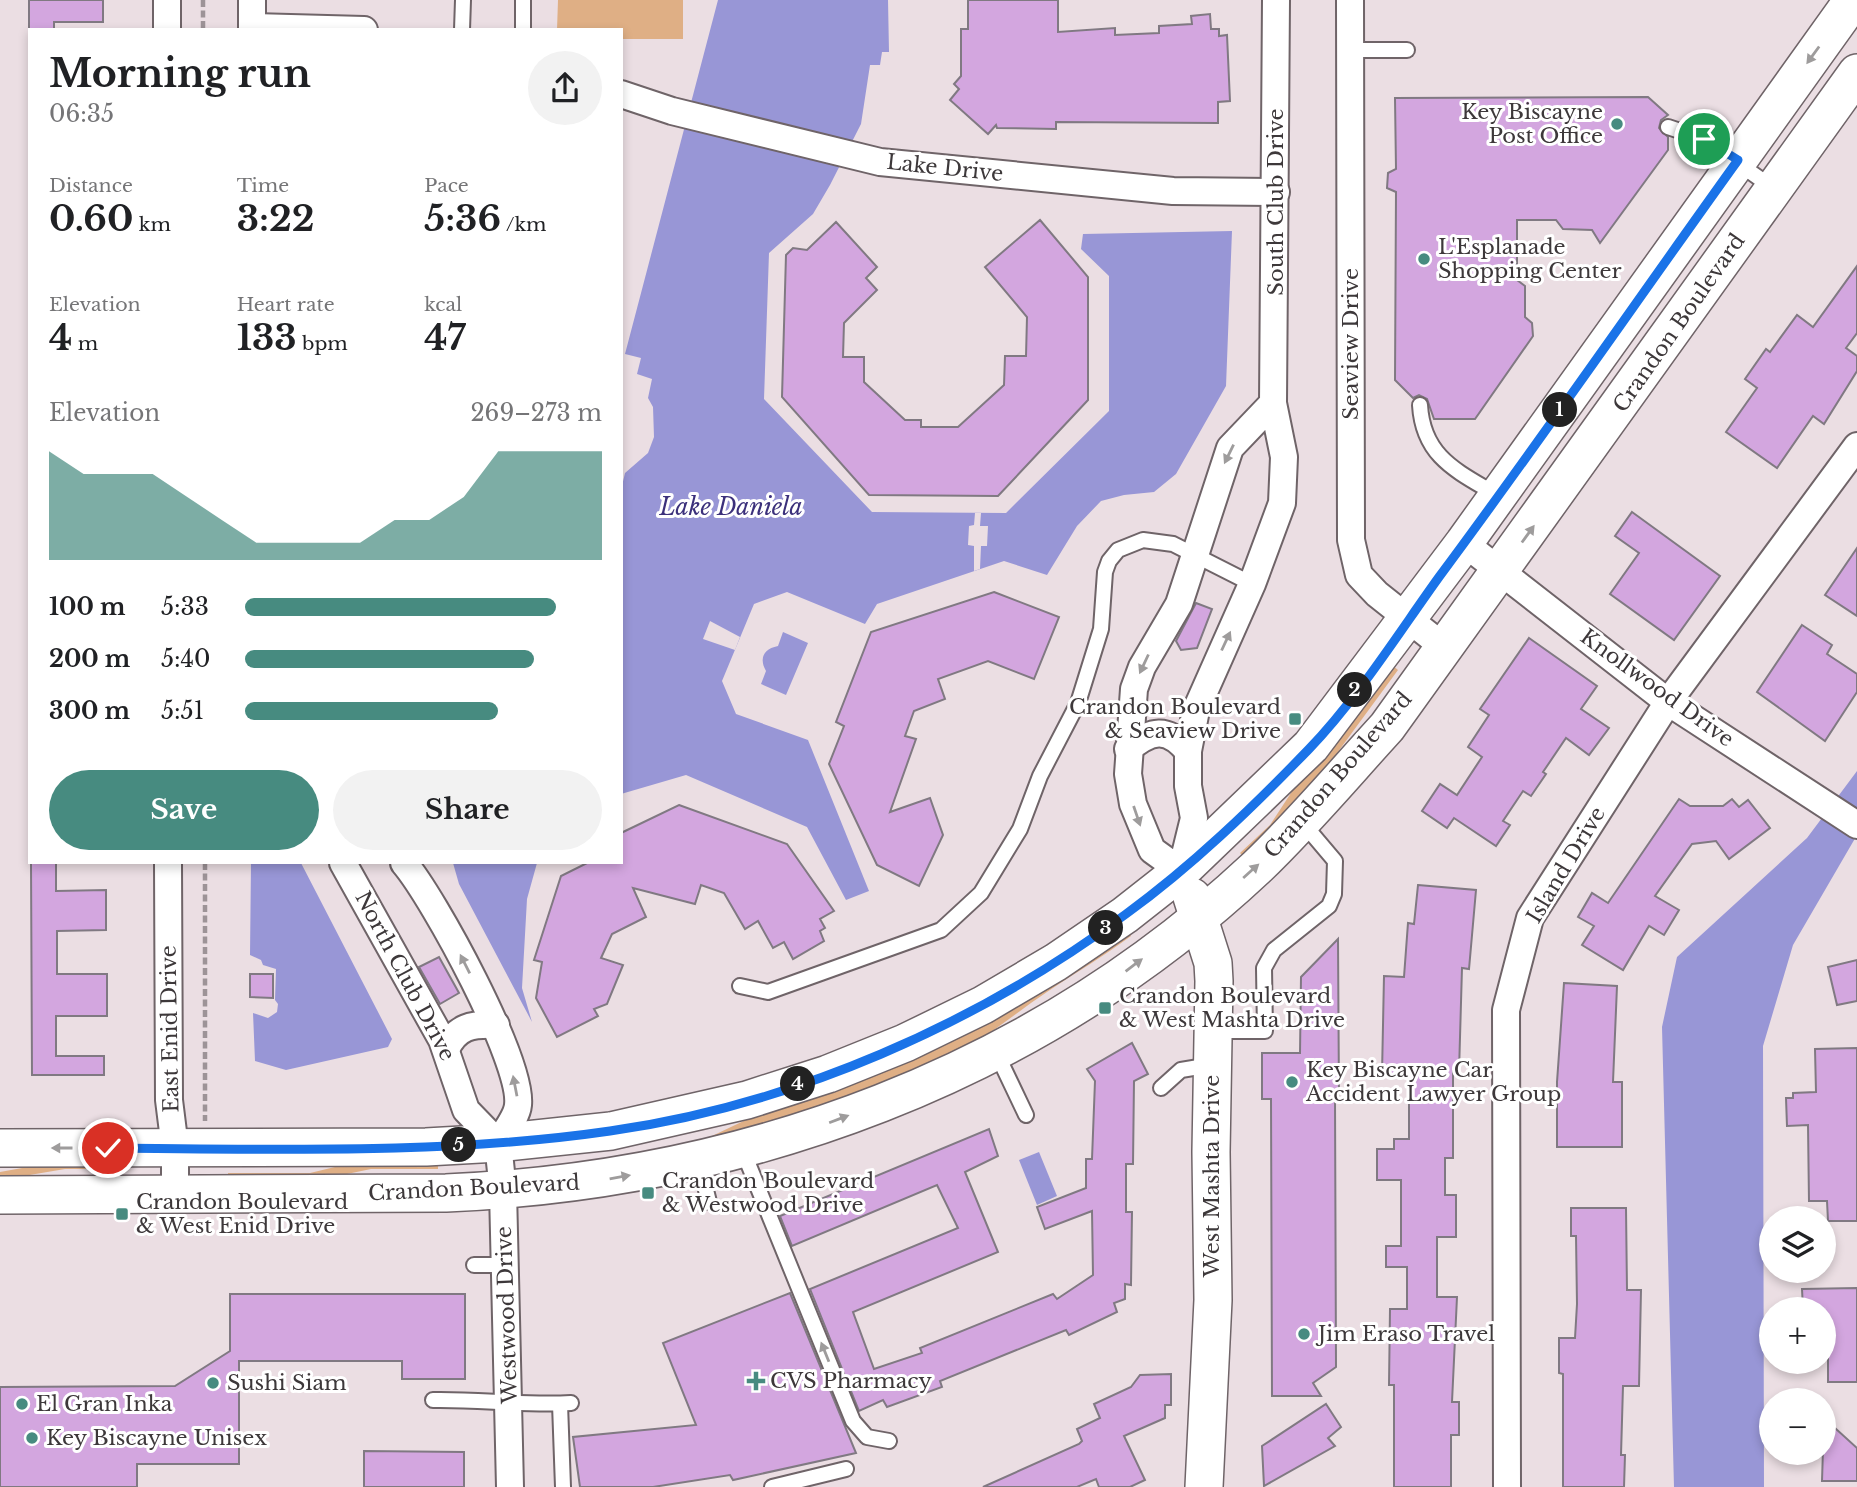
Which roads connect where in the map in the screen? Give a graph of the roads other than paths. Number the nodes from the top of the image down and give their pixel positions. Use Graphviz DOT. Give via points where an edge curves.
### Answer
graph roads {
  1 [pos="167,0"];
  2 [pos="252,0"];
  3 [pos="463,0"];
  4 [pos="523,0"];
  5 [pos="1276,0"];
  6 [pos="1350,0"];
  7 [pos="1853,0"];
  8 [pos="167,28"];
  9 [pos="252,28"];
  10 [pos="462,28"];
  11 [pos="523,28"];
  12 [pos="1350,50"];
  13 [pos="1407,50"];
  14 [pos="1857,73"];
  15 [pos="623,95"];
  16 [pos="1668,127"];
  17 [pos="1738,160"];
  18 [pos="1774,189"];
  19 [pos="1276,192"];
  20 [pos="1273,403"];
  21 [pos="1420,405"];
  22 [pos="1857,446"];
  23 [pos="1498,495"];
  24 [pos="1464,543"];
  25 [pos="1196,557"];
  26 [pos="1502,572"];
  27 [pos="1252,584"];
  28 [pos="1408,619"];
  29 [pos="1445,648"];
  30 [pos="1668,702"];
  31 [pos="1128,749"];
  32 [pos="1188,751"];
  33 [pos="1302,822"];
  34 [pos="1857,825"];
  35 [pos="168,864"];
  36 [pos="344,864"];
  37 [pos="405,864"];
  38 [pos="1181,871"];
  39 [pos="1200,916"];
  40 [pos="740,986"];
  41 [pos="496,1025"];
  42 [pos="1212,1048"];
  43 [pos="446,1049"];
  44 [pos="996,1052"];
  45 [pos="1161,1088"];
  46 [pos="1026,1115"];
  47 [pos="498,1143"];
  48 [pos="0,1148"];
  49 [pos="190,1148"];
  50 [pos="743,1151"];
  51 [pos="699,1162"];
  52 [pos="503,1191"];
  53 [pos="0,1195"];
  54 [pos="175,1195"];
  55 [pos="709,1202"];
  56 [pos="474,1265"];
  57 [pos="505,1265"];
  58 [pos="433,1400"];
  59 [pos="509,1404"];
  60 [pos="888,1441"];
  61 [pos="846,1469"];
  62 [pos="510,1487"];
  63 [pos="563,1487"];
  64 [pos="772,1487"];
  65 [pos="1204,1487"];
  66 [pos="1507,1487"];
  1 -- 8 [label="street"];
  2 -- 9 [label="street"];
  3 -- 10 [label="lane"];
  4 -- 11 [label="lane"];
  5 -- 19 [label="street, South Club Drive"];
  6 -- 12 [label="street, Seaview Drive"];
  7 -- 17 [label="main road, Crandon Boulevard, one-way"];
  12 -- 13 [label="lane"];
  12 -- 28 [label="street, Seaview Drive" via="1351,540 1359,575"];
  14 -- 18 [label="main road, Crandon Boulevard"];
  15 -- 19 [label="street, Lake Drive" via="853,158 1173,191"];
  16 -- 17 [label="lane" via="1704,139"];
  17 -- 18 [label="lane"];
  17 -- 23 [label="main road, Crandon Boulevard"];
  26 -- 18 [label="main road, Crandon Boulevard, one-way"];
  19 -- 20 [label="street, South Club Drive"];
  20 -- 25 [label="street, one-way" via="1230,448"];
  20 -- 27 [label="street, South Club Drive" via="1284,457 1282,503"];
  21 -- 23 [label="lane" via="1424,433 1436,454"];
  22 -- 30 [label="street, Island Drive"];
  23 -- 24 [label="main road, Crandon Boulevard"];
  24 -- 26 [label="street, Knollwood Drive"];
  24 -- 28 [label="main road, Crandon Boulevard"];
  25 -- 27 [label="lane"];
  25 -- 31 [label="street, one-way" via="1179,604 1142,667 1134,690"];
  25 -- 40 [label="lane" via="1173,544 1143,540 1118,550 1109,561 1101,629 1078,703 1040,776 1020,829 981,893 941,930 768,992"];
  26 -- 29 [label="main road, Crandon Boulevard"];
  26 -- 30 [label="street, Knollwood Drive"];
  32 -- 27 [label="street, South Club Drive, one-way" via="1196,710"];
  28 -- 29 [label="street, Seaview Drive"];
  28 -- 38 [label="main road, Crandon Boulevard" via="1311,747"];
  29 -- 33 [label="main road, Crandon Boulevard" via="1387,727"];
  30 -- 34 [label="street, Knollwood Drive"];
  30 -- 66 [label="street, Island Drive" via="1530,918 1506,1010"];
  31 -- 32 [label="street" via="1150,735 1164,733 1178,738"];
  31 -- 38 [label="street, one-way" via="1129,784 1142,830 1152,850"];
  32 -- 38 [label="street, South Club Drive" via="1194,818"];
  39 -- 33 [label="main road, Crandon Boulevard, one-way"];
  33 -- 42 [label="lane" via="1335,861 1334,894 1329,906 1274,950 1264,968 1265,1031"];
  35 -- 49 [label="street, East Enid Drive" via="169,1100"];
  36 -- 43 [label="street, North Club Drive"];
  41 -- 37 [label="street, one-way" via="418,878"];
  38 -- 39 [label="main road, West Mashta Drive"];
  38 -- 47 [label="main road, Crandon Boulevard" via="1056,962 905,1044 747,1100 670,1120"];
  39 -- 42 [label="main road, West Mashta Drive" via="1213,963"];
  44 -- 39 [label="main road, Crandon Boulevard, one-way" via="1124,973"];
  41 -- 43 [label="street" via="461,1028"];
  47 -- 41 [label="street, one-way" via="519,1106"];
  42 -- 45 [label="lane"];
  42 -- 65 [label="main road, West Mashta Drive" via="1213,1300"];
  43 -- 47 [label="street, North Club Drive" via="466,1110"];
  44 -- 46 [label="lane"];
  50 -- 44 [label="main road, Crandon Boulevard, one-way" via="902,1095"];
  47 -- 49 [label="main road, Crandon Boulevard"];
  47 -- 52 [label="street, Westwood Drive"];
  49 -- 48 [label="main road, Crandon Boulevard, one-way"];
  49 -- 54 [label="street, East Enid Drive"];
  50 -- 51 [label="main road, Crandon Boulevard"];
  60 -- 50 [label="lane, one-way" via="867,1437 853,1421"];
  52 -- 51 [label="main road, Crandon Boulevard, one-way" via="616,1178"];
  51 -- 55 [label="lane"];
  52 -- 54 [label="main road, Crandon Boulevard"];
  52 -- 57 [label="street, Westwood Drive"];
  53 -- 54 [label="main road, Crandon Boulevard"];
  56 -- 57 [label="lane"];
  57 -- 59 [label="street, Westwood Drive"];
  58 -- 59 [label="lane" via="481,1399"];
  59 -- 62 [label="street, Westwood Drive"];
  59 -- 63 [label="lane" via="565,1404"];
  61 -- 64 [label="lane"];
}
